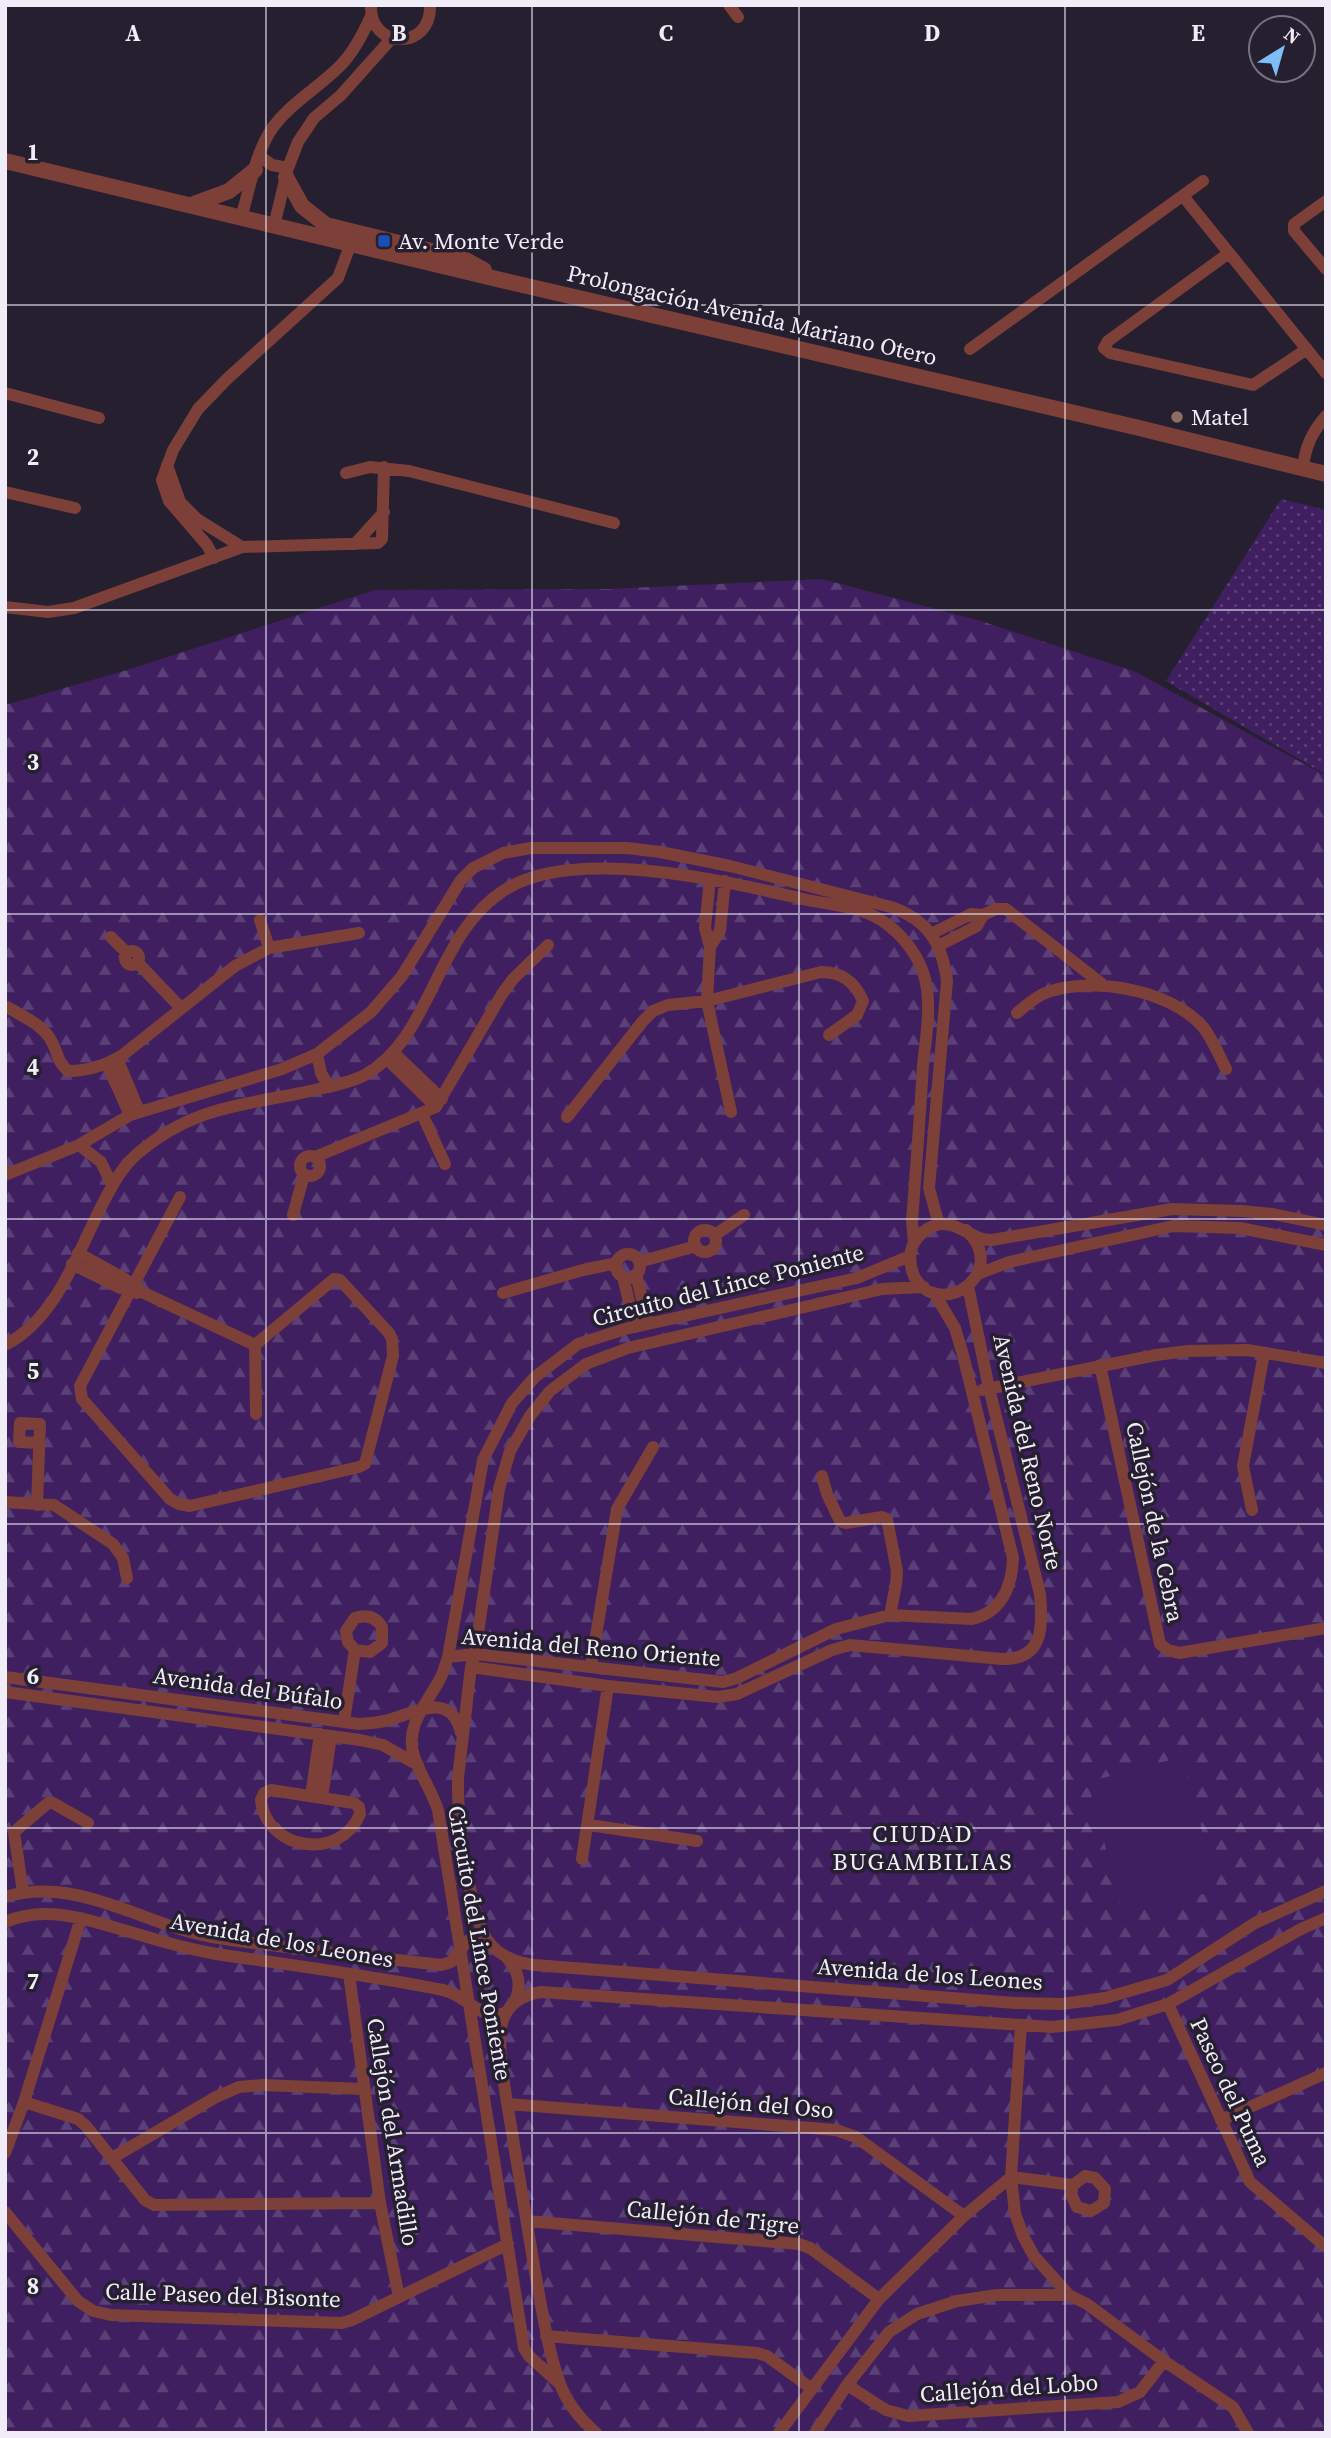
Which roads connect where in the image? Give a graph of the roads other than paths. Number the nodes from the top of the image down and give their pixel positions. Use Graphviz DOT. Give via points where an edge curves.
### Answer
graph roads {
  1 [pos="729,5"];
  2 [pos="435,6"];
  3 [pos="371,11"];
  4 [pos="738,17"];
  5 [pos="392,38"];
  6 [pos="327,78"];
  7 [pos="341,95"];
  8 [pos="300,98"];
  9 [pos="317,116"];
  10 [pos="5,161"];
  11 [pos="257,163"];
  12 [pos="287,173"];
  13 [pos="1203,181"];
  14 [pos="1183,196"];
  15 [pos="1326,201"];
  16 [pos="191,205"];
  17 [pos="241,218"];
  18 [pos="274,226"];
  19 [pos="351,243"];
  20 [pos="1229,253"];
  21 [pos="1326,269"];
  22 [pos="501,280"];
  23 [pos="970,349"];
  24 [pos="1307,349"];
  25 [pos="1326,373"];
  26 [pos="5,393"];
  27 [pos="1326,416"];
  28 [pos="99,418"];
  29 [pos="167,465"];
  30 [pos="384,467"];
  31 [pos="1303,468"];
  32 [pos="346,473"];
  33 [pos="1326,474"];
  34 [pos="5,492"];
  35 [pos="75,508"];
  36 [pos="614,523"];
  37 [pos="242,547"];
  38 [pos="214,558"];
  39 [pos="5,607"];
  40 [pos="710,879"];
  41 [pos="725,881"];
  42 [pos="982,915"];
  43 [pos="260,920"];
  44 [pos="359,933"];
  45 [pos="931,934"];
  46 [pos="111,937"];
  47 [pos="548,945"];
  48 [pos="938,946"];
  49 [pos="710,947"];
  50 [pos="269,948"];
  51 [pos="1071,960"];
  52 [pos="1102,984"];
  53 [pos="1069,989"];
  54 [pos="706,1001"];
  55 [pos="7,1007"];
  56 [pos="180,1007"];
  57 [pos="1017,1013"];
  58 [pos="829,1035"];
  59 [pos="317,1054"];
  60 [pos="390,1056"];
  61 [pos="112,1061"];
  62 [pos="1226,1069"];
  63 [pos="329,1087"];
  64 [pos="439,1103"];
  65 [pos="731,1112"];
  66 [pos="135,1113"];
  67 [pos="422,1114"];
  68 [pos="567,1117"];
  69 [pos="79,1145"];
  70 [pos="445,1164"];
  71 [pos="5,1175"];
  72 [pos="112,1185"];
  73 [pos="180,1197"];
  74 [pos="293,1215"];
  75 [pos="744,1215"];
  76 [pos="944,1224"];
  77 [pos="1326,1225"];
  78 [pos="966,1230"];
  79 [pos="914,1242"];
  80 [pos="1326,1245"];
  81 [pos="910,1255"];
  82 [pos="75,1258"];
  83 [pos="617,1263"];
  84 [pos="633,1271"];
  85 [pos="978,1274"];
  86 [pos="968,1286"];
  87 [pos="929,1290"];
  88 [pos="137,1291"];
  89 [pos="503,1293"];
  90 [pos="641,1326"];
  91 [pos="5,1345"];
  92 [pos="255,1345"];
  93 [pos="1264,1354"];
  94 [pos="1326,1363"];
  95 [pos="1100,1365"];
  96 [pos="989,1388"];
  97 [pos="972,1393"];
  98 [pos="256,1414"];
  99 [pos="39,1443"];
  100 [pos="653,1447"];
  101 [pos="822,1476"];
  102 [pos="5,1502"];
  103 [pos="37,1505"];
  104 [pos="1252,1510"];
  105 [pos="1025,1535"];
  106 [pos="1008,1538"];
  107 [pos="1013,1558"];
  108 [pos="127,1578"];
  109 [pos="890,1615"];
  110 [pos="1042,1628"];
  111 [pos="1326,1628"];
  112 [pos="355,1650"];
  113 [pos="475,1654"];
  114 [pos="448,1657"];
  115 [pos="591,1666"];
  116 [pos="471,1667"];
  117 [pos="5,1677"];
  118 [pos="70,1685"];
  119 [pos="608,1686"];
  120 [pos="5,1692"];
  121 [pos="68,1700"];
  122 [pos="423,1707"];
  123 [pos="344,1721"];
  124 [pos="383,1721"];
  125 [pos="326,1735"];
  126 [pos="462,1741"];
  127 [pos="383,1745"];
  128 [pos="418,1765"];
  129 [pos="316,1797"];
  130 [pos="88,1822"];
  131 [pos="589,1825"];
  132 [pos="10,1829"];
  133 [pos="697,1842"];
  134 [pos="582,1859"];
  135 [pos="48,1891"];
  136 [pos="1326,1891"];
  137 [pos="23,1892"];
  138 [pos="5,1897"];
  139 [pos="1292,1907"];
  140 [pos="48,1913"];
  141 [pos="80,1918"];
  142 [pos="1326,1918"];
  143 [pos="5,1922"];
  144 [pos="1301,1929"];
  145 [pos="490,1944"];
  146 [pos="460,1947"];
  147 [pos="507,1958"];
  148 [pos="349,1974"];
  149 [pos="515,2001"];
  150 [pos="470,2004"];
  151 [pos="1168,2004"];
  152 [pos="505,2013"];
  153 [pos="1021,2025"];
  154 [pos="1326,2073"];
  155 [pos="363,2089"];
  156 [pos="24,2102"];
  157 [pos="508,2104"];
  158 [pos="1221,2120"];
  159 [pos="5,2153"];
  160 [pos="112,2158"];
  161 [pos="1011,2177"];
  162 [pos="1073,2185"];
  163 [pos="380,2203"];
  164 [pos="5,2212"];
  165 [pos="964,2216"];
  166 [pos="527,2221"];
  167 [pos="508,2244"];
  168 [pos="1326,2247"];
  169 [pos="1069,2295"];
  170 [pos="399,2297"];
  171 [pos="880,2298"];
  172 [pos="546,2336"];
  173 [pos="1164,2361"];
  174 [pos="560,2384"];
  175 [pos="847,2385"];
  176 [pos="812,2389"];
  177 [pos="596,2433"];
  178 [pos="779,2433"];
  179 [pos="815,2433"];
  180 [pos="1248,2433"];
  1 -- 4 [label="street"];
  2 -- 5 [label="street" via="422,31 411,38"];
  3 -- 5 [label="street" via="379,30"];
  3 -- 6 [label="street" via="350,54"];
  5 -- 7 [label="street"];
  6 -- 7 [label="street" via="331,89"];
  6 -- 8 [label="street"];
  7 -- 9 [label="street"];
  8 -- 9 [label="street" via="312,104"];
  8 -- 11 [label="street" via="272,128"];
  9 -- 12 [label="street" via="298,142"];
  10 -- 16 [label="street, Prolongación Avenida Mariano Otero"];
  11 -- 12 [label="street"];
  11 -- 16 [label="street" via="229,191"];
  11 -- 17 [label="street"];
  12 -- 18 [label="street"];
  12 -- 22 [label="street" via="302,206 326,225 464,260"];
  13 -- 14 [label="street"];
  14 -- 20 [label="street"];
  14 -- 23 [label="street"];
  15 -- 21 [label="street" via="1294,224"];
  16 -- 17 [label="street, Prolongación Avenida Mariano Otero"];
  17 -- 18 [label="street, Prolongación Avenida Mariano Otero"];
  18 -- 19 [label="street, Prolongación Avenida Mariano Otero"];
  19 -- 22 [label="street, Prolongación Avenida Mariano Otero"];
  19 -- 29 [label="street" via="338,278 198,409"];
  20 -- 24 [label="street"];
  20 -- 24 [label="street" via="1104,348 1253,385"];
  22 -- 31 [label="street, Prolongación Avenida Mariano Otero"];
  24 -- 25 [label="street"];
  26 -- 28 [label="street"];
  27 -- 31 [label="street" via="1313,432"];
  29 -- 37 [label="street" via="180,502 197,519"];
  29 -- 38 [label="street" via="162,480 169,501"];
  30 -- 32 [label="street"];
  30 -- 36 [label="street"];
  30 -- 37 [label="street" via="384,512 355,544"];
  31 -- 33 [label="street, Prolongación Avenida Mariano Otero"];
  34 -- 35 [label="street"];
  37 -- 38 [label="street"];
  38 -- 39 [label="street" via="74,608 48,612"];
  40 -- 41 [label="street"];
  40 -- 49 [label="street" via="705,928"];
  40 -- 60 [label="street" via="566,870 531,876 504,890 461,932 410,1029"];
  41 -- 49 [label="street" via="720,931"];
  41 -- 79 [label="street" via="870,914 903,939 923,970 926,1024"];
  42 -- 45 [label="street" via="971,914"];
  42 -- 48 [label="street" via="977,926"];
  42 -- 51 [label="street" via="1009,910"];
  43 -- 50 [label="street"];
  44 -- 50 [label="street"];
  45 -- 48 [label="street"];
  45 -- 59 [label="street" via="907,913 891,908 660,852 597,847 503,853 473,868 461,880 392,989 371,1012"];
  46 -- 56 [label="street"];
  47 -- 64 [label="street" via="502,994"];
  48 -- 76 [label="street" via="947,981 929,1188 938,1221"];
  49 -- 54 [label="street"];
  50 -- 56 [label="street" via="235,966"];
  51 -- 52 [label="street"];
  51 -- 53 [label="street"];
  52 -- 53 [label="street"];
  52 -- 62 [label="street" via="1161,999 1185,1011 1209,1036"];
  53 -- 57 [label="street" via="1044,994"];
  54 -- 58 [label="street" via="821,972 836,973 851,981 863,1001 857,1016"];
  54 -- 65 [label="street"];
  54 -- 68 [label="street" via="668,1005 653,1012"];
  55 -- 61 [label="street" via="40,1027 68,1071"];
  56 -- 61 [label="street"];
  59 -- 63 [label="street"];
  59 -- 66 [label="street"];
  60 -- 63 [label="street" via="363,1076"];
  60 -- 64 [label="street"];
  61 -- 66 [label="street"];
  63 -- 72 [label="street" via="190,1119 132,1158"];
  64 -- 67 [label="street"];
  66 -- 69 [label="street"];
  67 -- 70 [label="street"];
  67 -- 74 [label="street" via="301,1161 304,1175"];
  69 -- 71 [label="street"];
  69 -- 72 [label="street" via="101,1162"];
  72 -- 82 [label="street"];
  73 -- 88 [label="street"];
  75 -- 84 [label="street" via="715,1235 712,1249 703,1252 696,1246"];
  76 -- 78 [label="street"];
  76 -- 79 [label="street" via="926,1229"];
  77 -- 78 [label="street" via="1273,1214 1172,1209 992,1240"];
  78 -- 85 [label="street" via="978,1245"];
  79 -- 81 [label="street"];
  80 -- 85 [label="street" via="1240,1228 1173,1226 1009,1262"];
  81 -- 87 [label="street" via="915,1277"];
  81 -- 90 [label="street, Circuito del Lince Poniente" via="839,1282"];
  82 -- 88 [label="street"];
  82 -- 91 [label="street" via="44,1314"];
  83 -- 84 [label="street" via="617,1269"];
  83 -- 84 [label="street" via="626,1255 634,1256"];
  83 -- 89 [label="street"];
  84 -- 90 [label="street"];
  85 -- 86 [label="street"];
  86 -- 87 [label="street" via="946,1295"];
  86 -- 96 [label="street, Avenida del Reno Norte"];
  87 -- 97 [label="street, Avenida del Reno Norte" via="955,1328"];
  87 -- 113 [label="street, Circuito del Lince Poniente" via="882,1289 628,1348 586,1364 550,1391 510,1451 499,1489"];
  88 -- 92 [label="street"];
  88 -- 92 [label="street" via="79,1394 179,1504 190,1506 365,1464 393,1356 392,1339 385,1327 334,1279"];
  90 -- 114 [label="street, Circuito del Lince Poniente" via="578,1345 535,1377 512,1403 483,1460"];
  92 -- 98 [label="street"];
  93 -- 94 [label="street"];
  93 -- 95 [label="street" via="1213,1349"];
  93 -- 104 [label="street" via="1243,1466"];
  95 -- 96 [label="street"];
  95 -- 111 [label="street, Callejón de la Cebra" via="1160,1644 1179,1653"];
  96 -- 97 [label="street"];
  96 -- 105 [label="street, Avenida del Reno Norte"];
  97 -- 106 [label="street, Avenida del Reno Norte"];
  99 -- 103 [label="street"];
  100 -- 115 [label="street" via="617,1509"];
  101 -- 109 [label="street" via="840,1521 887,1519 897,1571"];
  102 -- 103 [label="street"];
  103 -- 108 [label="street" via="54,1505 113,1544 123,1558"];
  105 -- 106 [label="street"];
  105 -- 110 [label="street, Avenida del Reno Norte" via="1040,1594"];
  106 -- 107 [label="street, Avenida del Reno Norte"];
  107 -- 109 [label="street, Avenida del Reno Oriente" via="1009,1587 996,1608 983,1617"];
  109 -- 115 [label="street, Avenida del Reno Oriente" via="836,1629 723,1682"];
  110 -- 119 [label="street, Avenida del Reno Oriente" via="1027,1655 1017,1659 850,1645 727,1696 709,1698"];
  112 -- 123 [label="street"];
  113 -- 114 [label="street, Avenida del Reno Oriente"];
  113 -- 115 [label="street, Avenida del Reno Oriente"];
  113 -- 116 [label="street, Circuito del Lince Poniente"];
  114 -- 122 [label="street, Circuito del Lince Poniente"];
  116 -- 119 [label="street, Avenida del Reno Oriente"];
  116 -- 126 [label="street, Circuito del Lince Poniente"];
  117 -- 118 [label="street, Avenida del Búfalo"];
  118 -- 121 [label="street"];
  118 -- 123 [label="street, Avenida del Búfalo"];
  119 -- 131 [label="street"];
  120 -- 121 [label="street, Avenida del Búfalo"];
  121 -- 125 [label="street, Avenida del Búfalo"];
  122 -- 124 [label="street, Avenida del Búfalo"];
  122 -- 126 [label="street" via="452,1714"];
  122 -- 128 [label="street, Circuito del Lince Poniente" via="412,1726 411,1744"];
  123 -- 124 [label="street, Avenida del Búfalo"];
  124 -- 127 [label="street"];
  125 -- 127 [label="street, Avenida del Búfalo"];
  125 -- 129 [label="street"];
  126 -- 145 [label="street, Circuito del Lince Poniente" via="457,1796 472,1901"];
  127 -- 128 [label="street, Avenida del Búfalo"];
  128 -- 146 [label="street, Circuito del Lince Poniente" via="438,1810"];
  129 -- 129 [label="street" via="267,1791 262,1807 272,1826 303,1843 324,1844 352,1829 360,1810 354,1803"];
  130 -- 132 [label="street" via="48,1803"];
  131 -- 133 [label="street"];
  131 -- 134 [label="street"];
  132 -- 137 [label="street"];
  135 -- 137 [label="street, Avenida de los Leones"];
  135 -- 140 [label="street" via="42,1905"];
  135 -- 146 [label="street, Avenida de los Leones" via="91,1899 210,1937 441,1965 451,1962"];
  136 -- 139 [label="street, Avenida de los Leones"];
  137 -- 138 [label="street, Avenida de los Leones"];
  139 -- 144 [label="street"];
  139 -- 147 [label="street, Avenida de los Leones" via="1255,1923 1167,1980 1105,1998 1062,2004 535,1965"];
  140 -- 141 [label="street, Avenida de los Leones"];
  140 -- 143 [label="street, Avenida de los Leones"];
  141 -- 148 [label="street, Avenida de los Leones" via="181,1947"];
  141 -- 156 [label="street"];
  142 -- 144 [label="street, Avenida de los Leones"];
  144 -- 151 [label="street, Avenida de los Leones"];
  145 -- 146 [label="street, Avenida de los Leones" via="475,1939"];
  145 -- 147 [label="street"];
  146 -- 150 [label="street, Circuito del Lince Poniente"];
  147 -- 149 [label="street, Circuito del Lince Poniente" via="519,1979"];
  148 -- 150 [label="street, Avenida de los Leones" via="448,1991"];
  148 -- 155 [label="street, Callejón del Armadillo"];
  149 -- 152 [label="street"];
  149 -- 153 [label="street, Avenida de los Leones" via="541,1992"];
  150 -- 152 [label="street, Avenida de los Leones" via="488,2015"];
  150 -- 167 [label="street, Circuito del Lince Poniente"];
  151 -- 153 [label="street, Avenida de los Leones" via="1117,2020 1052,2027"];
  151 -- 158 [label="street, Paseo del Puma"];
  152 -- 157 [label="street, Circuito del Lince Poniente" via="499,2036"];
  153 -- 161 [label="street"];
  154 -- 158 [label="street"];
  155 -- 160 [label="street" via="239,2087"];
  155 -- 163 [label="street, Callejón del Armadillo"];
  156 -- 159 [label="street"];
  156 -- 160 [label="street" via="78,2119"];
  157 -- 165 [label="street, Callejón del Oso" via="844,2132"];
  157 -- 166 [label="street, Circuito del Lince Poniente"];
  158 -- 168 [label="street, Paseo del Puma" via="1253,2187"];
  160 -- 163 [label="street" via="145,2200 154,2204"];
  161 -- 162 [label="street"];
  161 -- 165 [label="street"];
  161 -- 169 [label="street" via="1023,2236 1034,2256"];
  163 -- 170 [label="street, Callejón del Armadillo"];
  164 -- 170 [label="street, Calle Paseo del Bisonte" via="78,2301 102,2313 342,2323"];
  165 -- 171 [label="street"];
  166 -- 171 [label="street, Callejón de Tigre" via="799,2244"];
  166 -- 172 [label="street, Circuito del Lince Poniente"];
  167 -- 170 [label="street, Calle Paseo del Bisonte"];
  167 -- 174 [label="street, Circuito del Lince Poniente" via="524,2347"];
  169 -- 173 [label="street"];
  169 -- 175 [label="street" via="997,2295 917,2314 888,2332"];
  171 -- 176 [label="street"];
  172 -- 174 [label="street, Circuito del Lince Poniente"];
  172 -- 176 [label="street" via="757,2353 768,2356"];
  173 -- 175 [label="street, Callejón del Lobo" via="1136,2395 1105,2403 908,2416 886,2410"];
  173 -- 180 [label="street" via="1233,2407"];
  174 -- 177 [label="street" via="568,2401"];
  175 -- 179 [label="street"];
  176 -- 178 [label="street"];
}
